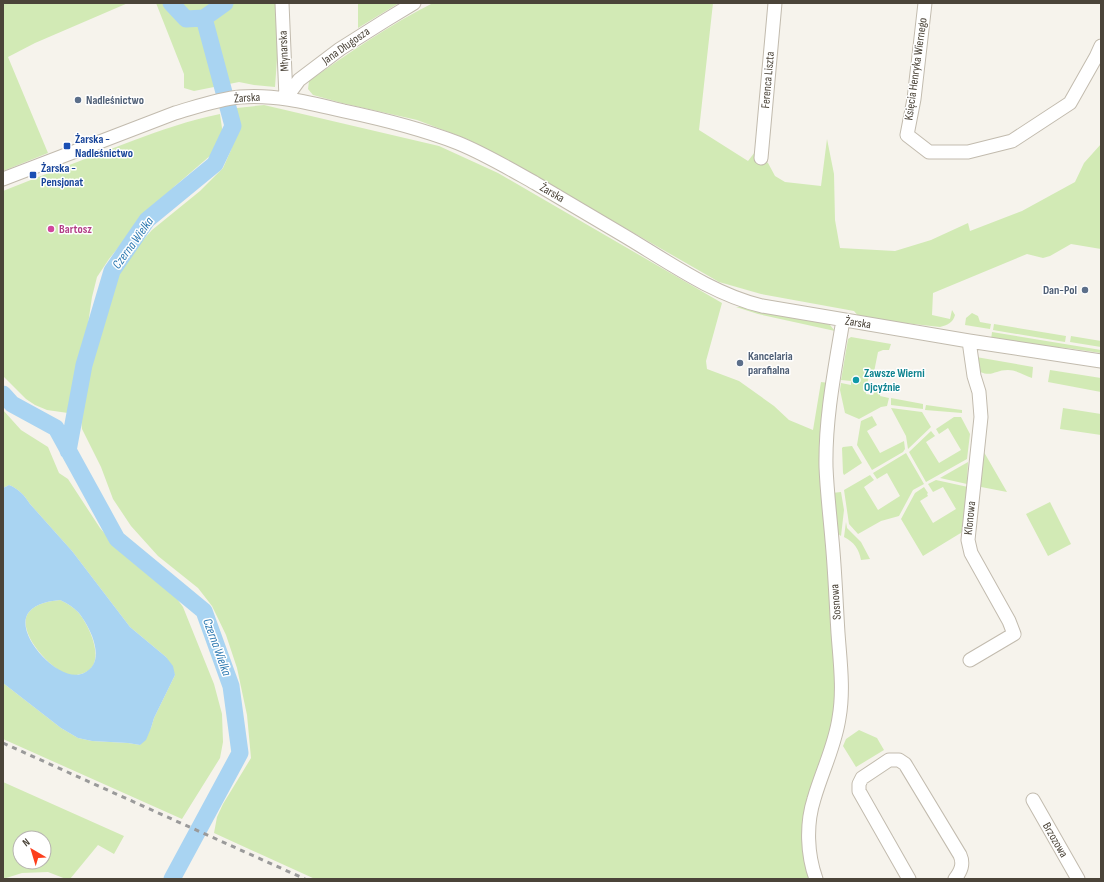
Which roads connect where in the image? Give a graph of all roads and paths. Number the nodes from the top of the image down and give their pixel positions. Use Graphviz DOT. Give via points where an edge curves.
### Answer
graph roads {
  1 [pos="282,3"];
  2 [pos="414,3"];
  3 [pos="775,3"];
  4 [pos="925,3"];
  5 [pos="1101,46"];
  6 [pos="286,98"];
  7 [pos="761,158"];
  8 [pos="3,179"];
  9 [pos="843,320"];
  10 [pos="969,341"];
  11 [pos="1101,361"];
  12 [pos="970,660"];
  13 [pos="1033,800"];
  14 [pos="816,879"];
  15 [pos="909,879"];
  16 [pos="955,879"];
  17 [pos="1078,879"];
  1 -- 6 [label="street, Młynarska"];
  2 -- 6 [label="street, Jana Długosza" via="340,49 299,80"];
  3 -- 7 [label="street, Ferenca Liszta"];
  4 -- 5 [label="street, Księcia Henryka Wiernego" via="914,99 907,134 928,152 968,152 1012,141 1070,103"];
  6 -- 8 [label="street, Żarska" via="238,97 202,106 145,124"];
  6 -- 9 [label="street, Żarska" via="427,132 459,144 522,176 723,293 762,306"];
  9 -- 10 [label="street, Żarska"];
  9 -- 14 [label="street, Sosnowa" via="830,400 826,452 841,700 834,741 810,817 810,854"];
  10 -- 11 [label="street, Żarska"];
  10 -- 12 [label="street, Klonowa" via="981,417 968,540 971,553 1014,634"];
  13 -- 17 [label="street, Brzozowa"];
  15 -- 16 [label="street" via="860,794 859,784 865,775 892,759 902,761 962,858 961,869"];
}
